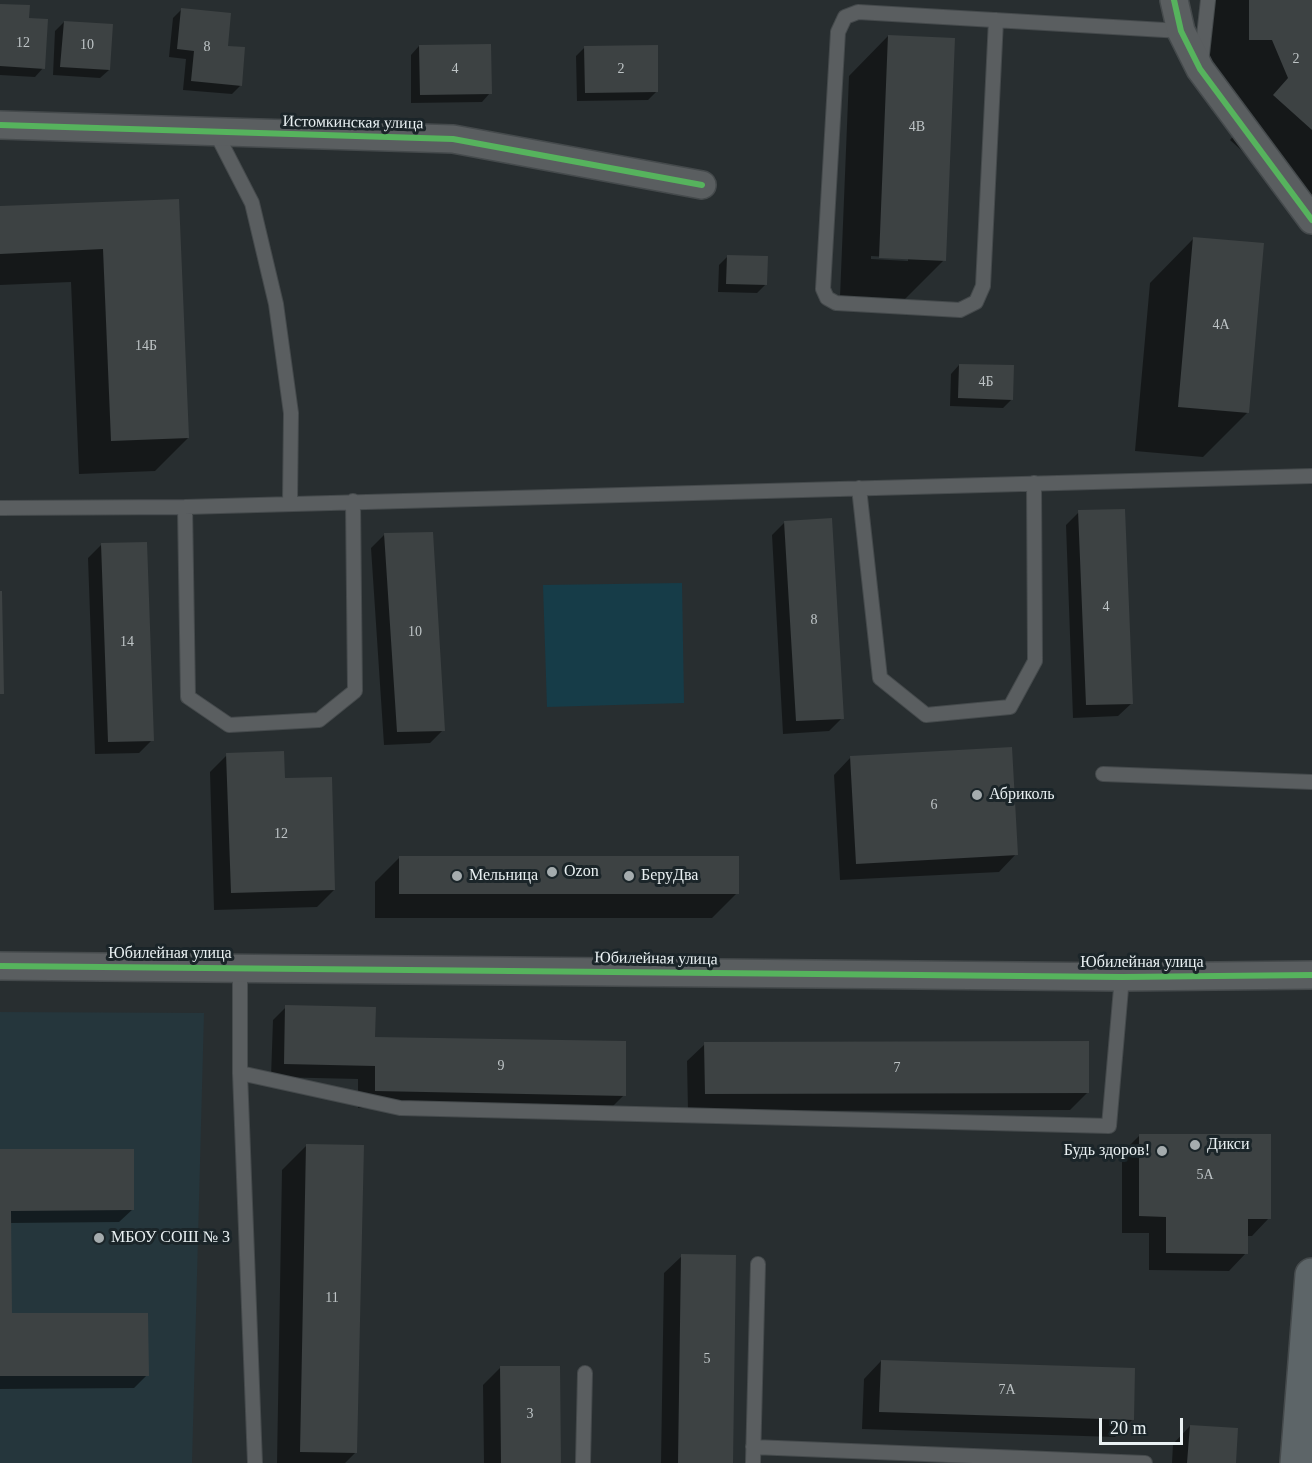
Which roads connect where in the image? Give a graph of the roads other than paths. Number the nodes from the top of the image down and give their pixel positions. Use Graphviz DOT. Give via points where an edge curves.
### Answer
graph roads {
  1 [pos="1174,0"];
  2 [pos="1208,0"];
  3 [pos="996,20"];
  4 [pos="1181,31"];
  5 [pos="1200,69"];
  6 [pos="0,125"];
  7 [pos="216,133"];
  8 [pos="702,185"];
  9 [pos="1312,220"];
  10 [pos="1312,476"];
  11 [pos="1034,483"];
  12 [pos="859,488"];
  13 [pos="353,501"];
  14 [pos="290,503"];
  15 [pos="185,507"];
  16 [pos="0,508"];
  17 [pos="1103,774"];
  18 [pos="1312,782"];
  19 [pos="0,966"];
  20 [pos="240,968"];
  21 [pos="1312,975"];
  22 [pos="1122,977"];
  23 [pos="240,1073"];
  24 [pos="758,1263"];
  25 [pos="1312,1275"];
  26 [pos="585,1374"];
  27 [pos="753,1447"];
  28 [pos="255,1463"];
  29 [pos="583,1463"];
  30 [pos="753,1463"];
  31 [pos="1145,1463"];
  32 [pos="1297,1463"];
  1 -- 4 [label="street"];
  2 -- 5 [label="lane"];
  3 -- 3 [label="lane" via="858,12 845,17 838,32 823,289 827,298 836,303 960,310 976,302 983,286"];
  3 -- 4 [label="lane"];
  4 -- 5 [label="street"];
  5 -- 9 [label="street"];
  6 -- 7 [label="street, Истомкинская улица"];
  7 -- 8 [label="street, Истомкинская улица" via="453,139"];
  7 -- 14 [label="lane" via="252,202 276,304 291,413"];
  10 -- 11 [label="lane"];
  11 -- 12 [label="lane"];
  11 -- 12 [label="lane" via="1035,661 1010,707 926,715 880,678"];
  12 -- 13 [label="lane"];
  13 -- 14 [label="lane"];
  13 -- 15 [label="lane" via="355,691 320,720 229,725 188,697"];
  14 -- 15 [label="lane"];
  15 -- 16 [label="lane"];
  17 -- 18 [label="lane"];
  19 -- 20 [label="street, Юбилейная улица"];
  20 -- 22 [label="street, Юбилейная улица"];
  20 -- 23 [label="lane"];
  21 -- 22 [label="street, Юбилейная улица"];
  22 -- 23 [label="lane" via="1109,1126 400,1108"];
  23 -- 28 [label="lane"];
  24 -- 27 [label="lane"];
  25 -- 32 [label="street"];
  26 -- 29 [label="lane"];
  27 -- 30 [label="lane"];
  27 -- 31 [label="lane"];
}
